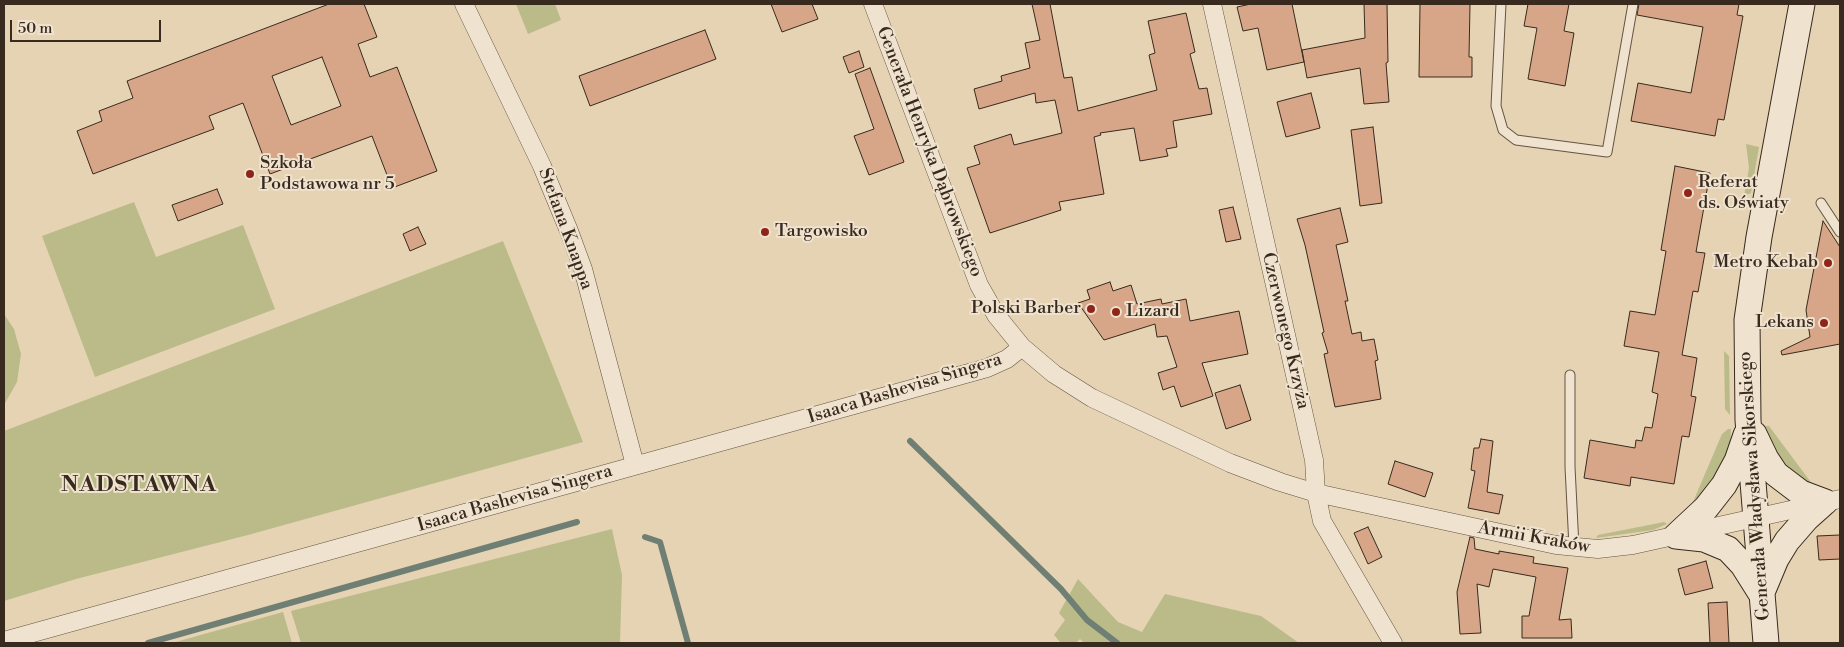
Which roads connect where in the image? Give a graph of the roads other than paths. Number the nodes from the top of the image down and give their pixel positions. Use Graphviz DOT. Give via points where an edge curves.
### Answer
graph roads {
  1 [pos="464,4"];
  2 [pos="874,4"];
  3 [pos="1212,4"];
  4 [pos="1501,4"];
  5 [pos="1634,4"];
  6 [pos="1802,4"];
  7 [pos="1821,203"];
  8 [pos="1840,232"];
  9 [pos="1022,347"];
  10 [pos="1570,375"];
  11 [pos="1748,420"];
  12 [pos="635,465"];
  13 [pos="1316,493"];
  14 [pos="1833,501"];
  15 [pos="1756,518"];
  16 [pos="1676,536"];
  17 [pos="1574,547"];
  18 [pos="1762,594"];
  19 [pos="4,641"];
  20 [pos="1393,643"];
  21 [pos="1766,643"];
  1 -- 12 [label="street, Stefana Knappa" via="570,231"];
  2 -- 9 [label="street, Generała Henryka Dąbrowskiego" via="978,285 996,315"];
  3 -- 13 [label="street, Czerwonego Krzyża" via="1314,460"];
  4 -- 5 [label="lane" via="1496,106 1503,130 1516,140 1607,152"];
  6 -- 11 [label="street, Generała Władysława Sikorskiego" via="1754,267 1746,342"];
  7 -- 8 [label="lane"];
  9 -- 12 [label="street, Isaaca Bashevisa Singera" via="1007,359 987,368"];
  9 -- 13 [label="street, Generała Henryka Dąbrowskiego" via="1054,374 1092,398 1230,463"];
  10 -- 17 [label="lane"];
  11 -- 14 [label="street" via="1762,453 1776,474 1801,492"];
  11 -- 15 [label="street, Generała Władysława Sikorskiego"];
  11 -- 16 [label="street" via="1737,461 1727,479 1706,508"];
  12 -- 19 [label="street, Isaaca Bashevisa Singera"];
  13 -- 17 [label="street, Armii Kraków"];
  13 -- 20 [label="street, Czerwonego Krzyża" via="1324,527"];
  14 -- 15 [label="street, Armii Kraków"];
  14 -- 18 [label="street" via="1806,519 1787,540"];
  15 -- 16 [label="street, Armii Kraków"];
  15 -- 18 [label="street, Generała Władysława Sikorskiego"];
  16 -- 17 [label="street, Armii Kraków" via="1620,547"];
  16 -- 18 [label="street" via="1704,539 1728,549 1743,564"];
  18 -- 21 [label="street, Generała Władysława Sikorskiego"];
}
